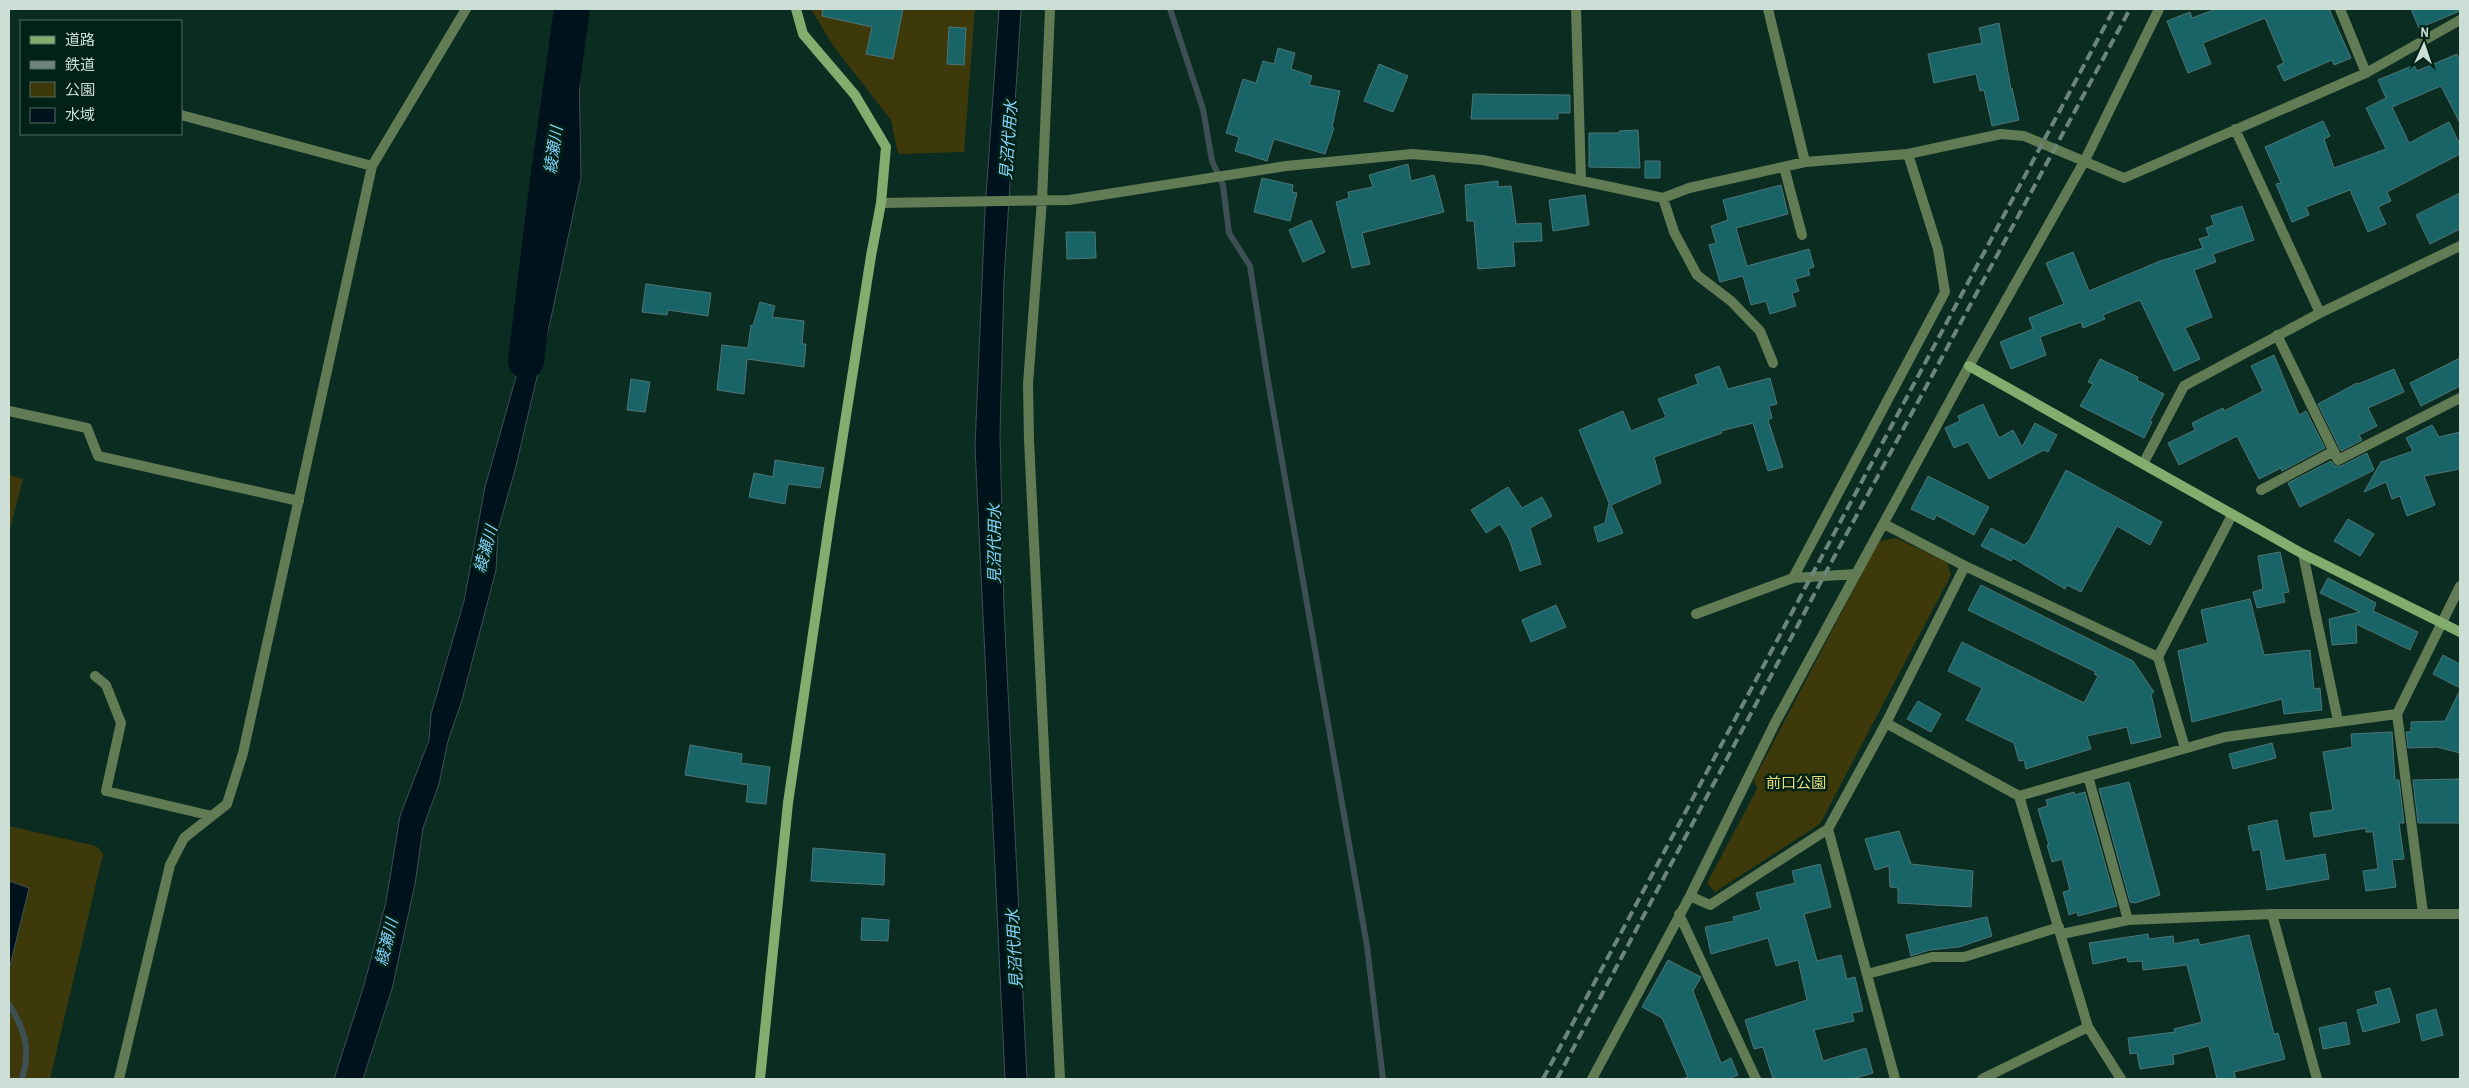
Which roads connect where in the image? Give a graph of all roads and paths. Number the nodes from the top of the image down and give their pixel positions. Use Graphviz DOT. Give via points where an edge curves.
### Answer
graph roads {
  1 [pos="466,9"];
  2 [pos="796,9"];
  3 [pos="1050,9"];
  4 [pos="1576,9"];
  5 [pos="1768,9"];
  6 [pos="2159,9"];
  7 [pos="2340,9"];
  8 [pos="2460,20"];
  9 [pos="2366,73"];
  10 [pos="182,115"];
  11 [pos="2235,129"];
  12 [pos="1908,154"];
  13 [pos="2085,160"];
  14 [pos="1805,162"];
  15 [pos="372,166"];
  16 [pos="1784,167"];
  17 [pos="1581,181"];
  18 [pos="1664,198"];
  19 [pos="1042,200"];
  20 [pos="882,203"];
  21 [pos="1802,236"];
  22 [pos="2459,249"];
  23 [pos="2320,313"];
  24 [pos="2277,335"];
  25 [pos="1773,363"];
  26 [pos="1969,366"];
  27 [pos="2460,398"];
  28 [pos="9,411"];
  29 [pos="2334,450"];
  30 [pos="2143,464"];
  31 [pos="2261,490"];
  32 [pos="299,501"];
  33 [pos="2232,515"];
  34 [pos="1884,524"];
  35 [pos="2303,554"];
  36 [pos="1965,566"];
  37 [pos="1856,574"];
  38 [pos="1793,578"];
  39 [pos="2460,586"];
  40 [pos="1696,614"];
  41 [pos="2444,624"];
  42 [pos="2460,632"];
  43 [pos="2158,657"];
  44 [pos="95,676"];
  45 [pos="2397,714"];
  46 [pos="2338,721"];
  47 [pos="1886,723"];
  48 [pos="2185,748"];
  49 [pos="2088,776"];
  50 [pos="2019,796"];
  51 [pos="212,816"];
  52 [pos="1828,829"];
  53 [pos="1690,896"];
  54 [pos="2423,913"];
  55 [pos="1680,914"];
  56 [pos="2272,914"];
  57 [pos="2460,914"];
  58 [pos="2128,920"];
  59 [pos="2060,930"];
  60 [pos="1867,974"];
  61 [pos="2088,1028"];
  62 [pos="119,1079"];
  63 [pos="760,1079"];
  64 [pos="1060,1079"];
  65 [pos="1592,1079"];
  66 [pos="1756,1079"];
  67 [pos="1895,1079"];
  68 [pos="1982,1079"];
  69 [pos="2121,1079"];
  70 [pos="2317,1079"];
  1 -- 15 [label="street"];
  2 -- 20 [label="street" via="803,34 855,95 886,147"];
  3 -- 19 [label="street"];
  4 -- 17 [label="street"];
  5 -- 14 [label="street"];
  6 -- 13 [label="street"];
  7 -- 9 [label="street"];
  8 -- 9 [label="street"];
  9 -- 11 [label="street"];
  10 -- 15 [label="street"];
  11 -- 13 [label="street" via="2124,178"];
  11 -- 23 [label="street"];
  12 -- 13 [label="street" via="2001,134 2024,136"];
  12 -- 14 [label="street"];
  12 -- 38 [label="street" via="1938,249 1945,292"];
  13 -- 26 [label="street"];
  14 -- 16 [label="street"];
  15 -- 32 [label="street"];
  16 -- 18 [label="street" via="1689,188"];
  16 -- 21 [label="street"];
  17 -- 18 [label="street"];
  17 -- 19 [label="street" via="1483,160 1412,154 1286,166 1069,200"];
  18 -- 25 [label="street" via="1674,232 1697,275 1731,301 1760,331"];
  19 -- 20 [label="street"];
  19 -- 64 [label="street" via="1028,384 1029,440"];
  20 -- 63 [label="street" via="871,256 788,803"];
  22 -- 23 [label="street"];
  23 -- 24 [label="street"];
  24 -- 29 [label="street"];
  24 -- 30 [label="street" via="2184,386"];
  26 -- 30 [label="street"];
  26 -- 34 [label="street"];
  27 -- 29 [label="street" via="2338,460"];
  28 -- 32 [label="street" via="87,428 98,456"];
  29 -- 31 [label="street"];
  30 -- 33 [label="street"];
  32 -- 51 [label="street" via="243,753 227,804"];
  33 -- 35 [label="street"];
  33 -- 43 [label="street"];
  34 -- 36 [label="street"];
  34 -- 37 [label="street"];
  35 -- 41 [label="street"];
  35 -- 46 [label="street"];
  36 -- 43 [label="street"];
  36 -- 47 [label="street"];
  37 -- 38 [label="street"];
  37 -- 53 [label="street" via="1776,723"];
  38 -- 40 [label="street"];
  39 -- 41 [label="street"];
  41 -- 42 [label="street"];
  41 -- 45 [label="street"];
  43 -- 48 [label="street"];
  44 -- 51 [label="street" via="106,685 120,723 106,791"];
  45 -- 46 [label="street"];
  45 -- 54 [label="street"];
  46 -- 48 [label="street" via="2225,737"];
  47 -- 50 [label="street"];
  47 -- 52 [label="street"];
  48 -- 49 [label="street"];
  49 -- 50 [label="street"];
  49 -- 58 [label="street"];
  50 -- 59 [label="street"];
  51 -- 62 [label="street" via="184,838 170,865"];
  52 -- 53 [label="street" via="1710,905"];
  52 -- 60 [label="street"];
  53 -- 55 [label="street"];
  54 -- 56 [label="street"];
  54 -- 57 [label="street"];
  55 -- 65 [label="street"];
  55 -- 66 [label="street"];
  56 -- 58 [label="street"];
  56 -- 70 [label="street"];
  58 -- 59 [label="street"];
  59 -- 60 [label="street" via="1964,957 1932,957"];
  59 -- 61 [label="street"];
  60 -- 67 [label="street"];
  61 -- 68 [label="street"];
  61 -- 69 [label="street"];
}
